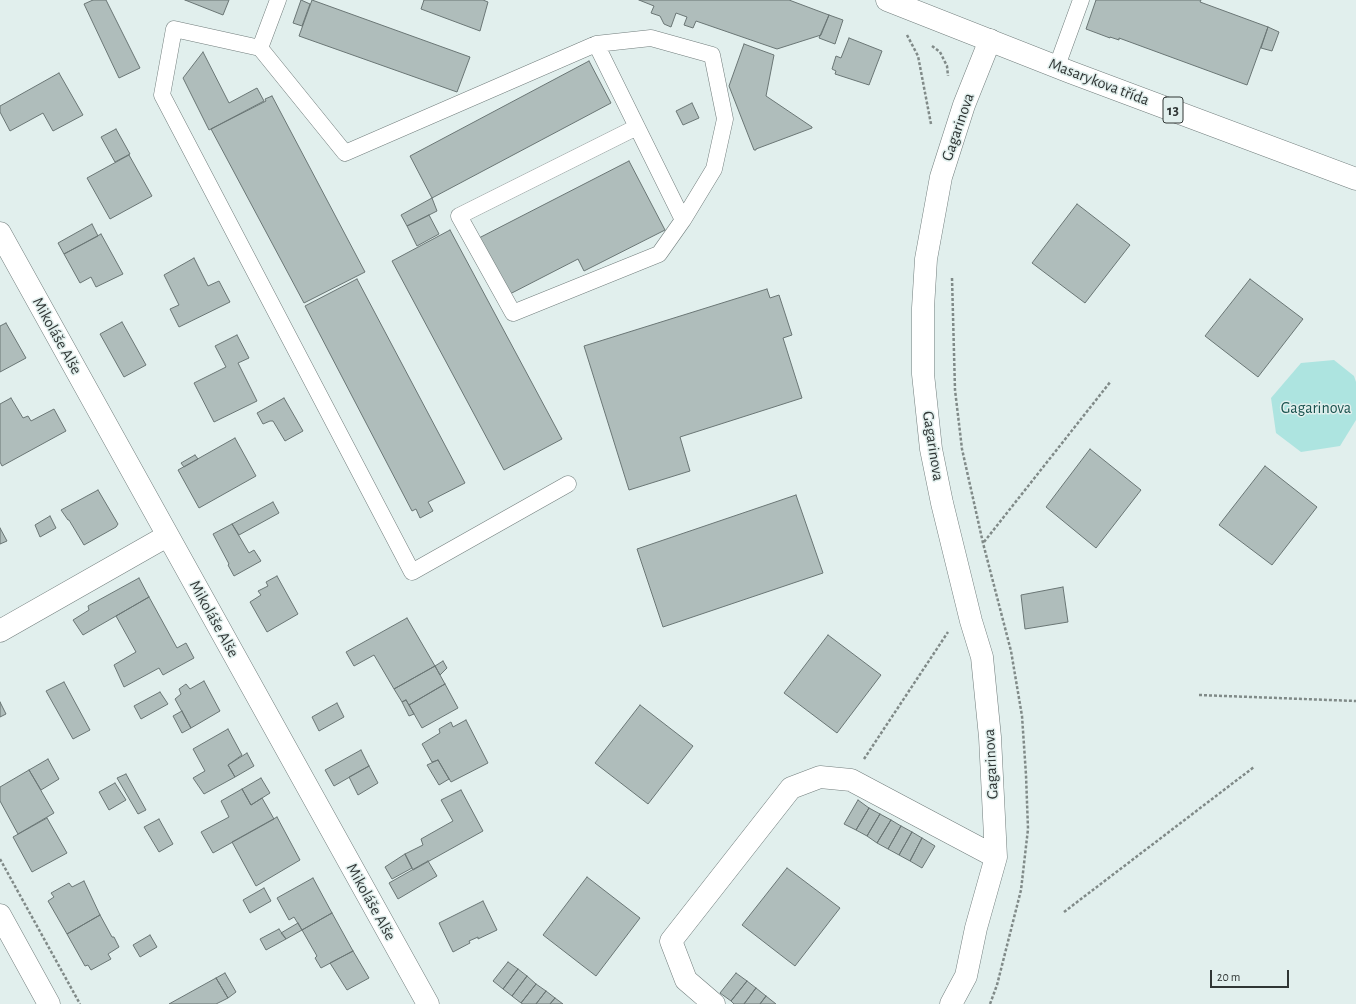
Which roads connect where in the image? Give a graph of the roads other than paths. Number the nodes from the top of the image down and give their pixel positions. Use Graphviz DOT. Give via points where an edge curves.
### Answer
graph roads {
  1 [pos="278,0"];
  2 [pos="887,0"];
  3 [pos="1081,0"];
  4 [pos="990,40"];
  5 [pos="596,44"];
  6 [pos="260,48"];
  7 [pos="1057,66"];
  8 [pos="637,127"];
  9 [pos="1356,179"];
  10 [pos="684,220"];
  11 [pos="0,233"];
  12 [pos="568,484"];
  13 [pos="167,536"];
  14 [pos="0,631"];
  15 [pos="996,857"];
  16 [pos="3,926"];
  17 [pos="49,1004"];
  18 [pos="428,1004"];
  19 [pos="714,1004"];
  20 [pos="951,1004"];
  1 -- 6 [label="lane"];
  2 -- 4 [label="street, Masarykova třída / 13"];
  3 -- 7 [label="lane"];
  4 -- 7 [label="street, Masarykova třída / 13"];
  4 -- 15 [label="street, Gagarinova" via="964,105 941,177 926,259 922,308 923,374 932,449 942,503 982,657 990,738"];
  5 -- 6 [label="lane" via="345,153"];
  5 -- 8 [label="lane"];
  5 -- 10 [label="lane" via="651,38 712,55 725,120 714,170"];
  6 -- 12 [label="lane" via="174,29 162,95 412,572"];
  7 -- 9 [label="street, Masarykova třída / 13"];
  8 -- 10 [label="lane"];
  8 -- 10 [label="lane" via="460,216 513,313 659,254"];
  11 -- 13 [label="street, Mikoláše Alše"];
  13 -- 14 [label="street"];
  13 -- 18 [label="street, Mikoláše Alše"];
  15 -- 19 [label="street" via="851,780 820,777 791,788 671,941 686,980"];
  15 -- 20 [label="street, Gagarinova" via="976,928 966,976"];
  16 -- 17 [label="street"];
}
